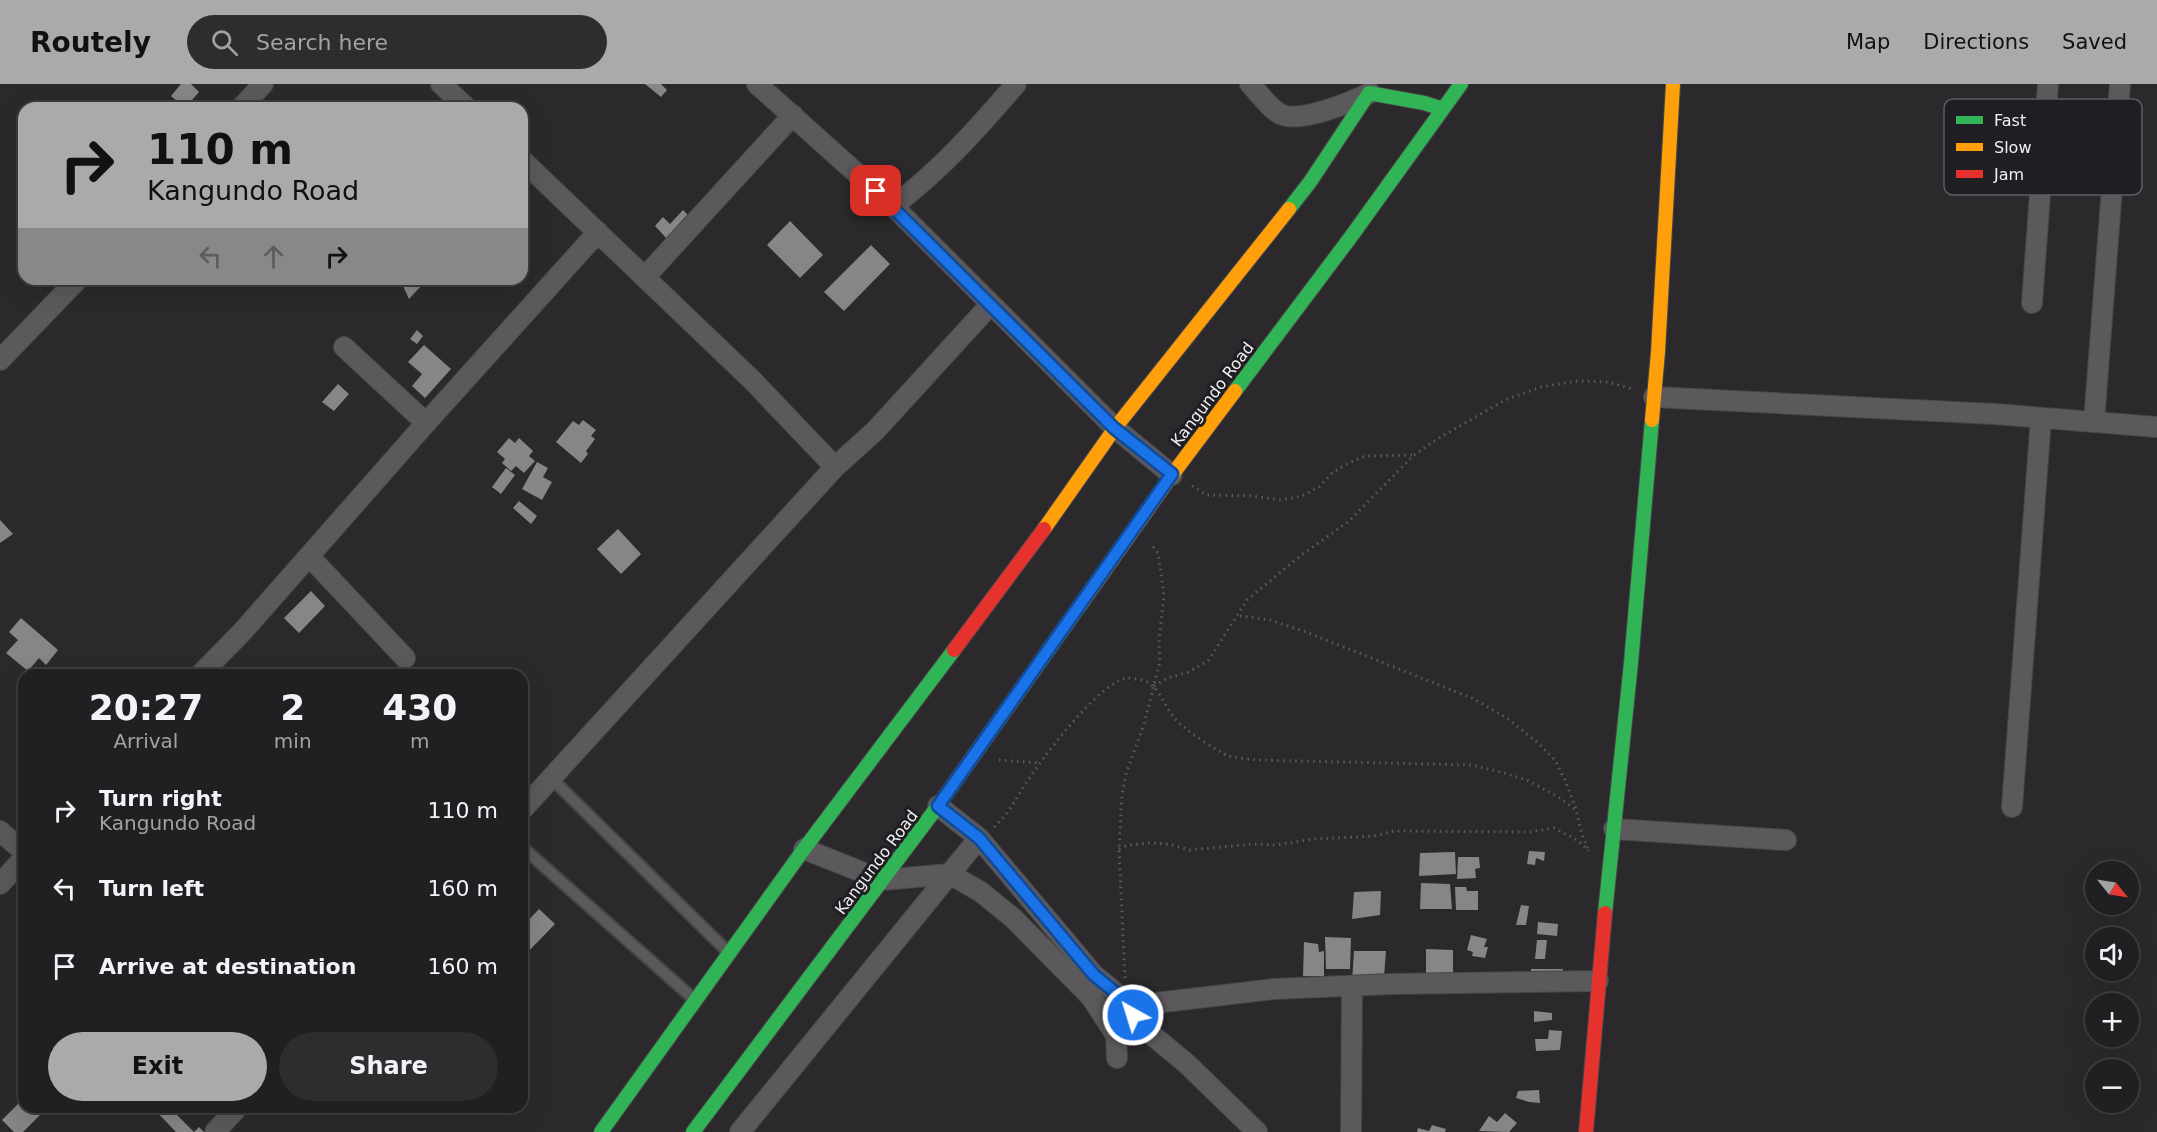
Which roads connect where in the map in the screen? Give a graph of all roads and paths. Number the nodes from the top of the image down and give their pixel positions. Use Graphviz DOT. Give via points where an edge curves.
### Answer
graph roads {
  1 [pos="263,84"];
  2 [pos="441,84"];
  3 [pos="1016,84"];
  4 [pos="1250,84"];
  5 [pos="1461,84"];
  6 [pos="1673,84"];
  7 [pos="2048,84"];
  8 [pos="2120,84"];
  9 [pos="768,88"];
  10 [pos="1373,89"];
  11 [pos="2047,99"];
  12 [pos="2119,99"];
  13 [pos="246,102"];
  14 [pos="460,102"];
  15 [pos="1443,109"];
  16 [pos="793,115"];
  17 [pos="528,166"];
  18 [pos="2040,195"];
  19 [pos="2111,195"];
  20 [pos="893,206"];
  21 [pos="598,232"];
  22 [pos="645,277"];
  23 [pos="72,285"];
  24 [pos="2032,303"];
  25 [pos="991,304"];
  26 [pos="344,347"];
  27 [pos="0,360"];
  28 [pos="1630,387"];
  29 [pos="1654,397"];
  30 [pos="2041,418"];
  31 [pos="2094,422"];
  32 [pos="426,423"];
  33 [pos="2157,426"];
  34 [pos="1114,428"];
  35 [pos="1414,455"];
  36 [pos="835,467"];
  37 [pos="1172,474"];
  38 [pos="1136,527"];
  39 [pos="309,556"];
  40 [pos="1239,617"];
  41 [pos="405,658"];
  42 [pos="206,669"];
  43 [pos="1154,686"];
  44 [pos="973,758"];
  45 [pos="1040,763"];
  46 [pos="552,778"];
  47 [pos="528,804"];
  48 [pos="938,806"];
  49 [pos="2012,807"];
  50 [pos="1576,810"];
  51 [pos="1614,828"];
  52 [pos="0,831"];
  53 [pos="979,838"];
  54 [pos="1786,840"];
  55 [pos="18,847"];
  56 [pos="804,849"];
  57 [pos="1119,849"];
  58 [pos="528,851"];
  59 [pos="18,864"];
  60 [pos="950,874"];
  61 [pos="882,880"];
  62 [pos="0,884"];
  63 [pos="730,954"];
  64 [pos="1598,981"];
  65 [pos="1352,986"];
  66 [pos="695,1001"];
  67 [pos="1129,1004"];
  68 [pos="1117,1058"];
  69 [pos="232,1113"];
  70 [pos="215,1132"];
  71 [pos="601,1132"];
  72 [pos="693,1132"];
  73 [pos="741,1132"];
  74 [pos="1257,1132"];
  75 [pos="1351,1132"];
  76 [pos="1586,1132"];
  1 -- 13 [label="street"];
  2 -- 14 [label="street"];
  3 -- 20 [label="street" via="925,182"];
  4 -- 10 [label="street" via="1280,114 1290,117 1329,109"];
  5 -- 15 [label="main road, Kangundo Road"];
  6 -- 29 [label="main road"];
  7 -- 11 [label="street"];
  8 -- 12 [label="street"];
  9 -- 16 [label="street"];
  10 -- 15 [label="main road"];
  10 -- 34 [label="main road" via="1310,182"];
  15 -- 37 [label="main road, Kangundo Road"];
  16 -- 20 [label="street"];
  16 -- 22 [label="street"];
  17 -- 21 [label="street"];
  18 -- 24 [label="street"];
  19 -- 31 [label="street"];
  20 -- 25 [label="street"];
  21 -- 22 [label="street"];
  21 -- 32 [label="street"];
  22 -- 36 [label="street"];
  23 -- 27 [label="street"];
  25 -- 34 [label="street"];
  25 -- 36 [label="street" via="874,431"];
  26 -- 32 [label="street"];
  28 -- 35 [label="path" via="1577,381 1540,387 1505,400"];
  29 -- 30 [label="street"];
  29 -- 51 [label="main road"];
  30 -- 31 [label="street"];
  30 -- 49 [label="street"];
  31 -- 33 [label="street"];
  32 -- 39 [label="street"];
  34 -- 37 [label="street"];
  34 -- 56 [label="main road" via="1027,554"];
  35 -- 37 [label="path" via="1365,456 1332,473 1319,488 1281,500 1207,495"];
  35 -- 40 [label="path" via="1348,522 1247,600"];
  36 -- 46 [label="street"];
  37 -- 38 [label="main road, Kangundo Road"];
  38 -- 43 [label="path" via="1158,552 1164,595 1160,662"];
  38 -- 44 [label="main road, Kangundo Road"];
  39 -- 41 [label="street"];
  39 -- 42 [label="street"];
  40 -- 43 [label="path" via="1208,661"];
  40 -- 50 [label="path" via="1263,618 1306,632 1474,699 1507,718 1555,760"];
  43 -- 45 [label="path" via="1125,678 1105,691 1058,738"];
  43 -- 50 [label="path" via="1175,720 1227,755 1256,760 1471,765 1527,780"];
  43 -- 57 [label="path" via="1126,774"];
  44 -- 45 [label="path"];
  44 -- 48 [label="main road, Kangundo Road"];
  45 -- 53 [label="path" via="1001,822"];
  46 -- 47 [label="street"];
  46 -- 63 [label="lane"];
  48 -- 53 [label="street"];
  48 -- 61 [label="main road, Kangundo Road"];
  50 -- 57 [label="path" via="1590,852 1578,840 1554,828 1530,832 1394,831 1275,845 1190,850 1149,843"];
  51 -- 54 [label="street"];
  51 -- 64 [label="main road"];
  52 -- 55 [label="street"];
  53 -- 60 [label="street"];
  53 -- 67 [label="street" via="1094,975"];
  56 -- 61 [label="street"];
  56 -- 63 [label="main road"];
  57 -- 67 [label="path"];
  58 -- 66 [label="lane"];
  59 -- 62 [label="street"];
  60 -- 61 [label="street"];
  60 -- 68 [label="street" via="981,891 1012,918 1091,997 1116,1035"];
  60 -- 73 [label="street"];
  61 -- 72 [label="main road, Kangundo Road"];
  63 -- 66 [label="main road"];
  64 -- 65 [label="street"];
  64 -- 76 [label="main road"];
  65 -- 67 [label="street" via="1274,989"];
  65 -- 75 [label="street"];
  66 -- 71 [label="main road"];
  67 -- 74 [label="street" via="1140,1025"];
  69 -- 70 [label="street"];
}
